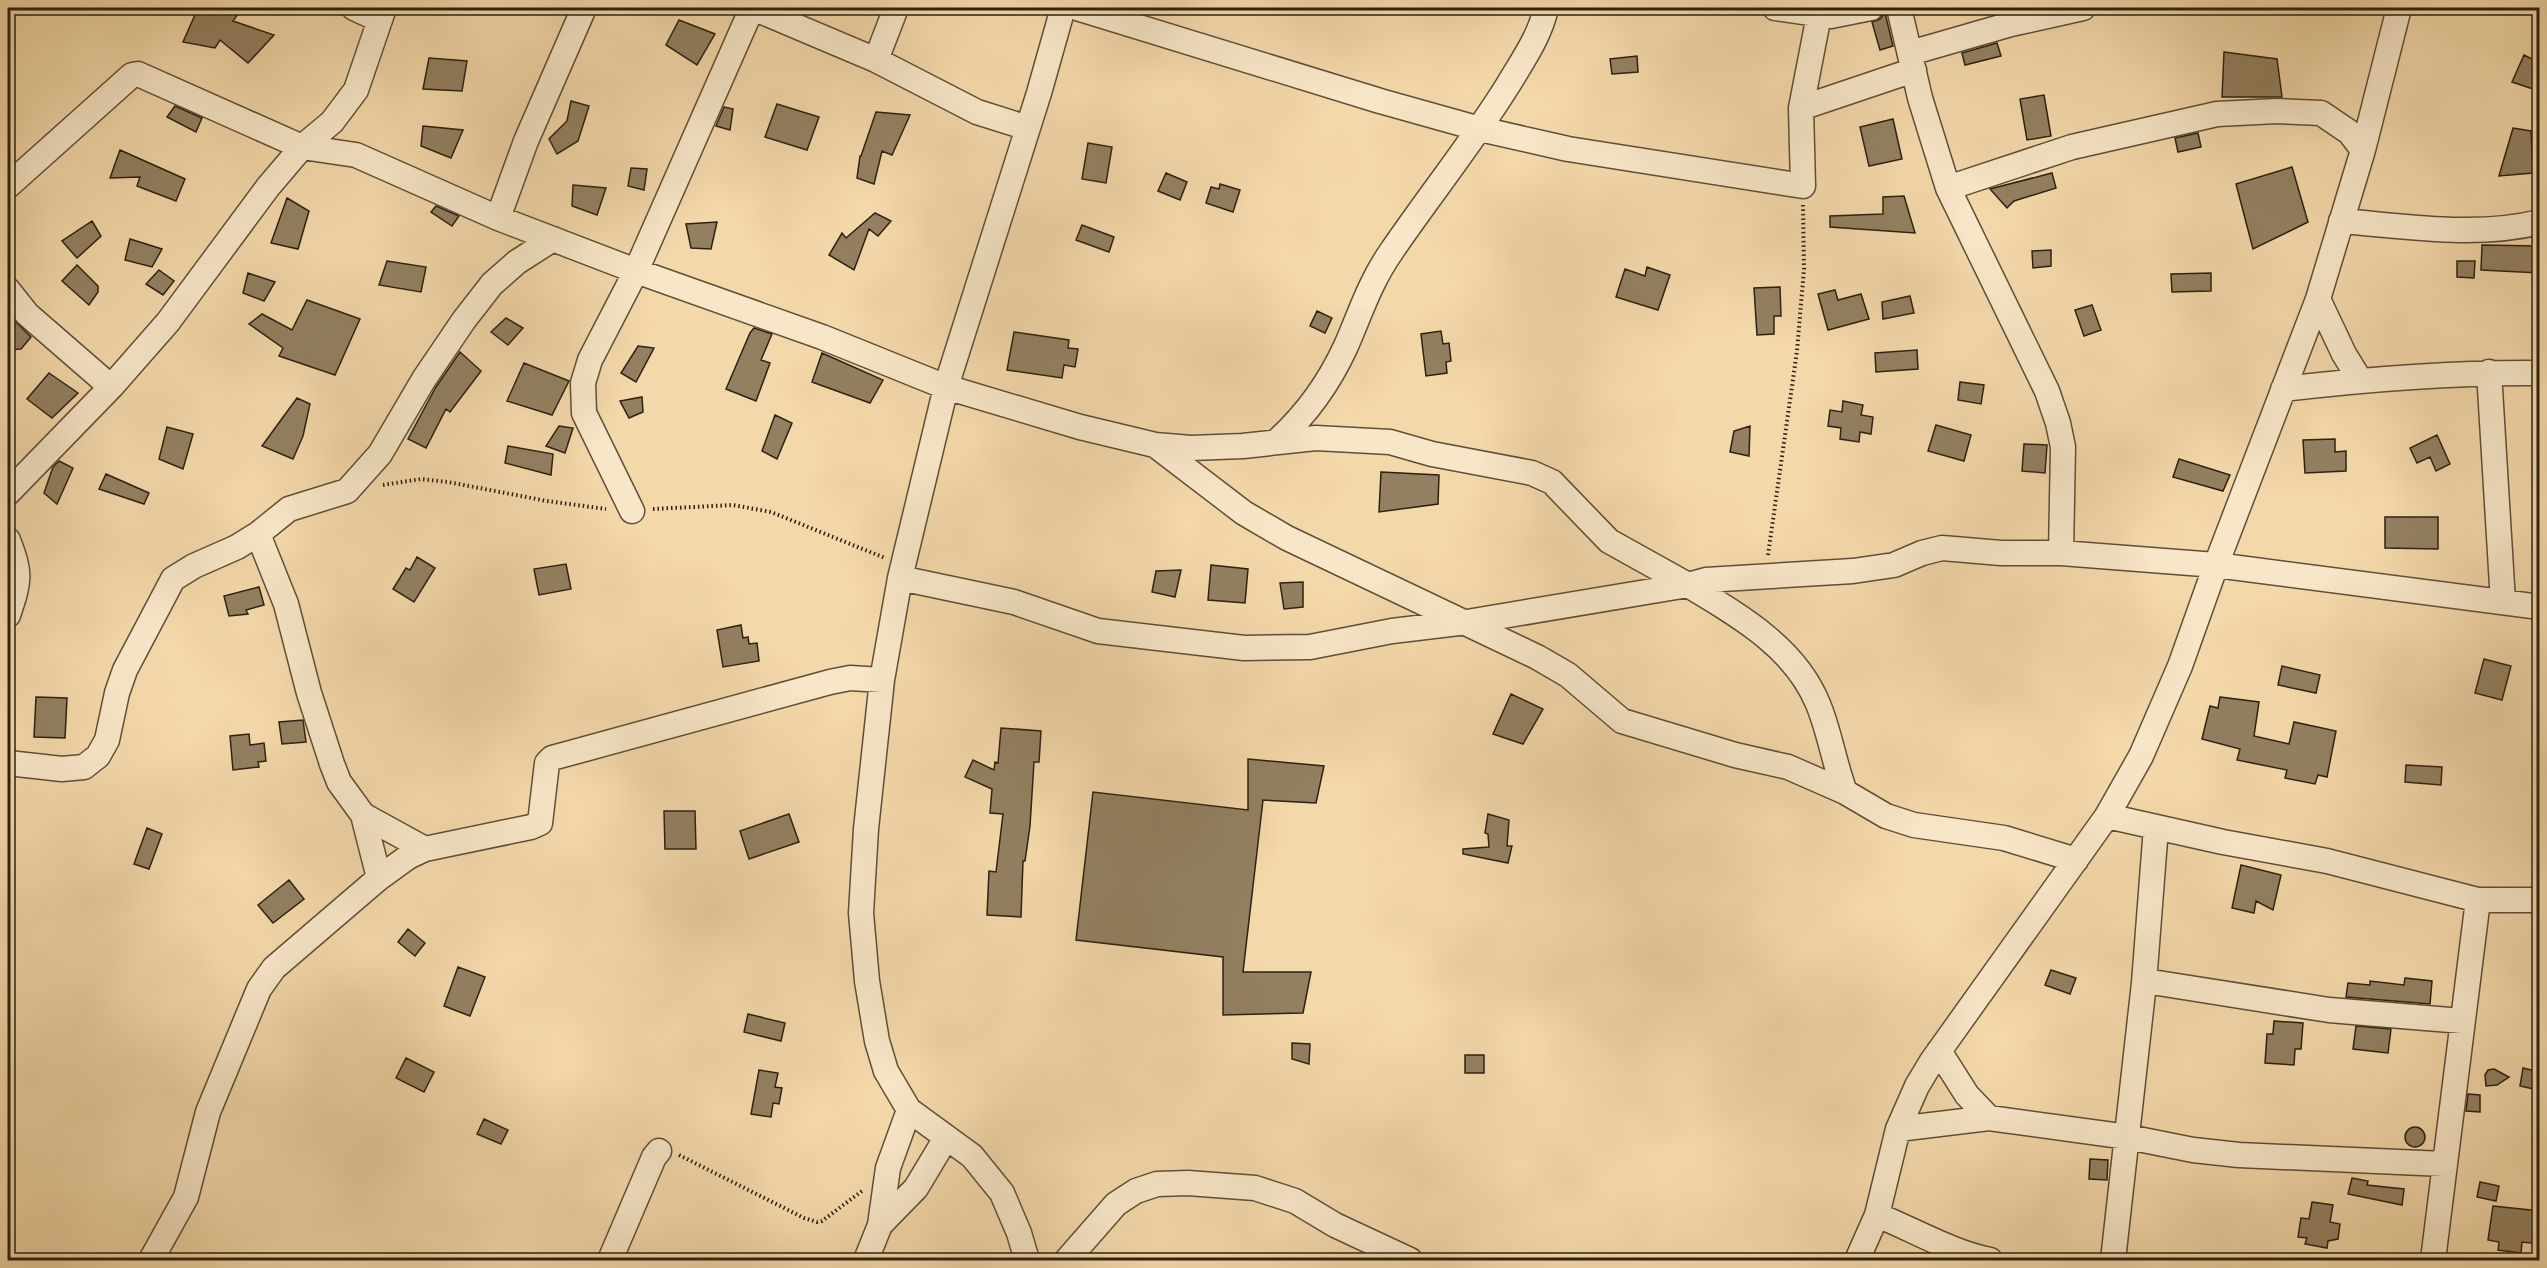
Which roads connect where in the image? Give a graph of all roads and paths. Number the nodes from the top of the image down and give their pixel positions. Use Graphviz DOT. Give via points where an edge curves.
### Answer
graph roads {
  1 [pos="354,8"];
  2 [pos="584,8"];
  3 [pos="752,8"];
  4 [pos="896,8"];
  5 [pos="1063,8"];
  6 [pos="1077,8"];
  7 [pos="1546,8"];
  8 [pos="1775,8"];
  9 [pos="1871,8"];
  10 [pos="1899,8"];
  11 [pos="2083,8"];
  12 [pos="2399,8"];
  13 [pos="1821,11"];
  14 [pos="382,14"];
  15 [pos="876,60"];
  16 [pos="1912,62"];
  17 [pos="1801,108"];
  18 [pos="1028,128"];
  19 [pos="1480,129"];
  20 [pos="302,147"];
  21 [pos="2363,150"];
  22 [pos="8,186"];
  23 [pos="1803,186"];
  24 [pos="1948,188"];
  25 [pos="498,218"];
  26 [pos="2341,221"];
  27 [pos="2540,222"];
  28 [pos="553,239"];
  29 [pos="636,271"];
  30 [pos="8,290"];
  31 [pos="2318,299"];
  32 [pos="2489,372"];
  33 [pos="2540,373"];
  34 [pos="2361,380"];
  35 [pos="111,387"];
  36 [pos="946,387"];
  37 [pos="2283,389"];
  38 [pos="1277,441"];
  39 [pos="1155,445"];
  40 [pos="347,491"];
  41 [pos="8,492"];
  42 [pos="632,511"];
  43 [pos="258,534"];
  44 [pos="8,540"];
  45 [pos="2061,554"];
  46 [pos="2216,565"];
  47 [pos="902,572"];
  48 [pos="1765,576"];
  49 [pos="1688,585"];
  50 [pos="2503,602"];
  51 [pos="2540,607"];
  52 [pos="8,615"];
  53 [pos="1467,622"];
  54 [pos="882,680"];
  55 [pos="8,762"];
  56 [pos="1845,792"];
  57 [pos="363,815"];
  58 [pos="2107,816"];
  59 [pos="2156,827"];
  60 [pos="425,849"];
  61 [pos="2076,860"];
  62 [pos="379,878"];
  63 [pos="2478,900"];
  64 [pos="2540,900"];
  65 [pos="2144,983"];
  66 [pos="2462,1021"];
  67 [pos="1940,1051"];
  68 [pos="909,1110"];
  69 [pos="1989,1118"];
  70 [pos="1898,1130"];
  71 [pos="2128,1137"];
  72 [pos="946,1138"];
  73 [pos="659,1151"];
  74 [pos="2444,1164"];
  75 [pos="885,1181"];
  76 [pos="1876,1215"];
  77 [pos="880,1226"];
  78 [pos="151,1260"];
  79 [pos="610,1260"];
  80 [pos="866,1260"];
  81 [pos="1027,1260"];
  82 [pos="1067,1260"];
  83 [pos="1410,1260"];
  84 [pos="1857,1260"];
  85 [pos="1990,1260"];
  86 [pos="2113,1260"];
  87 [pos="2433,1260"];
  1 -- 14 [label="street"];
  2 -- 25 [label="street" via="526,141"];
  3 -- 15 [label="street"];
  3 -- 29 [label="street"];
  4 -- 15 [label="street"];
  5 -- 18 [label="street"];
  6 -- 19 [label="street"];
  7 -- 19 [label="street" via="1533,44"];
  8 -- 13 [label="street"];
  9 -- 13 [label="street" via="1845,15"];
  10 -- 16 [label="street"];
  11 -- 16 [label="street" via="2011,24"];
  12 -- 21 [label="street"];
  13 -- 17 [label="street"];
  14 -- 20 [label="street" via="356,90 332,122"];
  15 -- 18 [label="street" via="977,112"];
  16 -- 17 [label="street"];
  16 -- 24 [label="street"];
  17 -- 23 [label="street"];
  18 -- 36 [label="street"];
  19 -- 23 [label="street" via="1568,149"];
  19 -- 38 [label="street" via="1390,252 1315,401"];
  20 -- 22 [label="street" via="138,74 132,75"];
  20 -- 25 [label="street" via="357,155"];
  20 -- 35 [label="street" via="168,322"];
  21 -- 24 [label="street" via="2349,132 2321,113 2217,114 2072,147"];
  21 -- 26 [label="street"];
  23 -- 48 [label="path" via="1803,269 1797,351"];
  24 -- 45 [label="street" via="2047,391 2058,423 2063,447"];
  25 -- 28 [label="street"];
  26 -- 27 [label="street" via="2481,229"];
  26 -- 31 [label="street"];
  28 -- 29 [label="street"];
  28 -- 40 [label="street" via="492,284 424,379 380,454"];
  29 -- 36 [label="street" via="822,337"];
  29 -- 42 [label="street" via="590,360 582,394 584,413"];
  30 -- 35 [label="street" via="27,314"];
  31 -- 34 [label="street"];
  31 -- 37 [label="street"];
  32 -- 33 [label="street"];
  32 -- 34 [label="street"];
  32 -- 50 [label="street"];
  34 -- 37 [label="street"];
  35 -- 41 [label="street"];
  36 -- 39 [label="street"];
  36 -- 47 [label="street"];
  37 -- 46 [label="street"];
  38 -- 39 [label="street" via="1191,448"];
  38 -- 49 [label="street" via="1343,437 1390,442 1532,473 1552,482 1609,541"];
  39 -- 53 [label="street" via="1252,518 1287,538"];
  40 -- 42 [label="path" via="421,479"];
  40 -- 43 [label="street" via="289,509"];
  42 -- 47 [label="path" via="733,506 771,512"];
  43 -- 55 [label="street" via="173,579 125,670 107,740 98,756 84,767 62,769"];
  43 -- 57 [label="street" via="286,604 332,764 339,782"];
  44 -- 52 [label="street" via="19,579"];
  45 -- 46 [label="street"];
  45 -- 48 [label="street" via="1942,549 1894,565"];
  46 -- 50 [label="street"];
  46 -- 58 [label="street" via="2180,666 2141,756"];
  47 -- 53 [label="street" via="1014,602 1098,631 1244,648 1310,647"];
  47 -- 54 [label="street"];
  48 -- 49 [label="street"];
  49 -- 53 [label="street"];
  49 -- 56 [label="street" via="1746,620 1802,671 1818,703"];
  50 -- 51 [label="street"];
  53 -- 56 [label="street" via="1568,675 1622,721 1788,767"];
  54 -- 60 [label="street" via="850,678 830,682 552,758 547,763 540,823"];
  54 -- 68 [label="street" via="861,913 877,1041 886,1071"];
  56 -- 61 [label="street" via="1886,816 1914,825 2004,838"];
  57 -- 60 [label="street"];
  57 -- 62 [label="street"];
  58 -- 59 [label="street"];
  58 -- 61 [label="street"];
  59 -- 63 [label="street" via="2327,861"];
  59 -- 65 [label="street"];
  60 -- 62 [label="street"];
  61 -- 67 [label="street"];
  62 -- 78 [label="street" via="274,968 258,989 208,1112 186,1197"];
  63 -- 64 [label="street"];
  63 -- 66 [label="street"];
  65 -- 66 [label="street" via="2329,1010"];
  65 -- 71 [label="street"];
  66 -- 74 [label="street"];
  67 -- 69 [label="street" via="1967,1095"];
  67 -- 70 [label="street" via="1917,1086"];
  68 -- 72 [label="street"];
  68 -- 75 [label="street"];
  69 -- 70 [label="street"];
  69 -- 71 [label="street"];
  70 -- 76 [label="street"];
  71 -- 74 [label="street" via="2239,1155"];
  71 -- 86 [label="street"];
  72 -- 77 [label="street" via="916,1188"];
  72 -- 81 [label="street" via="972,1156 1002,1193"];
  73 -- 75 [label="path" via="671,1150 817,1222 864,1190"];
  73 -- 79 [label="street"];
  74 -- 87 [label="street"];
  75 -- 77 [label="street"];
  76 -- 84 [label="street"];
  76 -- 85 [label="street"];
  77 -- 80 [label="street"];
  82 -- 83 [label="street" via="1116,1204 1136,1191 1157,1184 1188,1183 1256,1188 1295,1201 1335,1225"];
}
